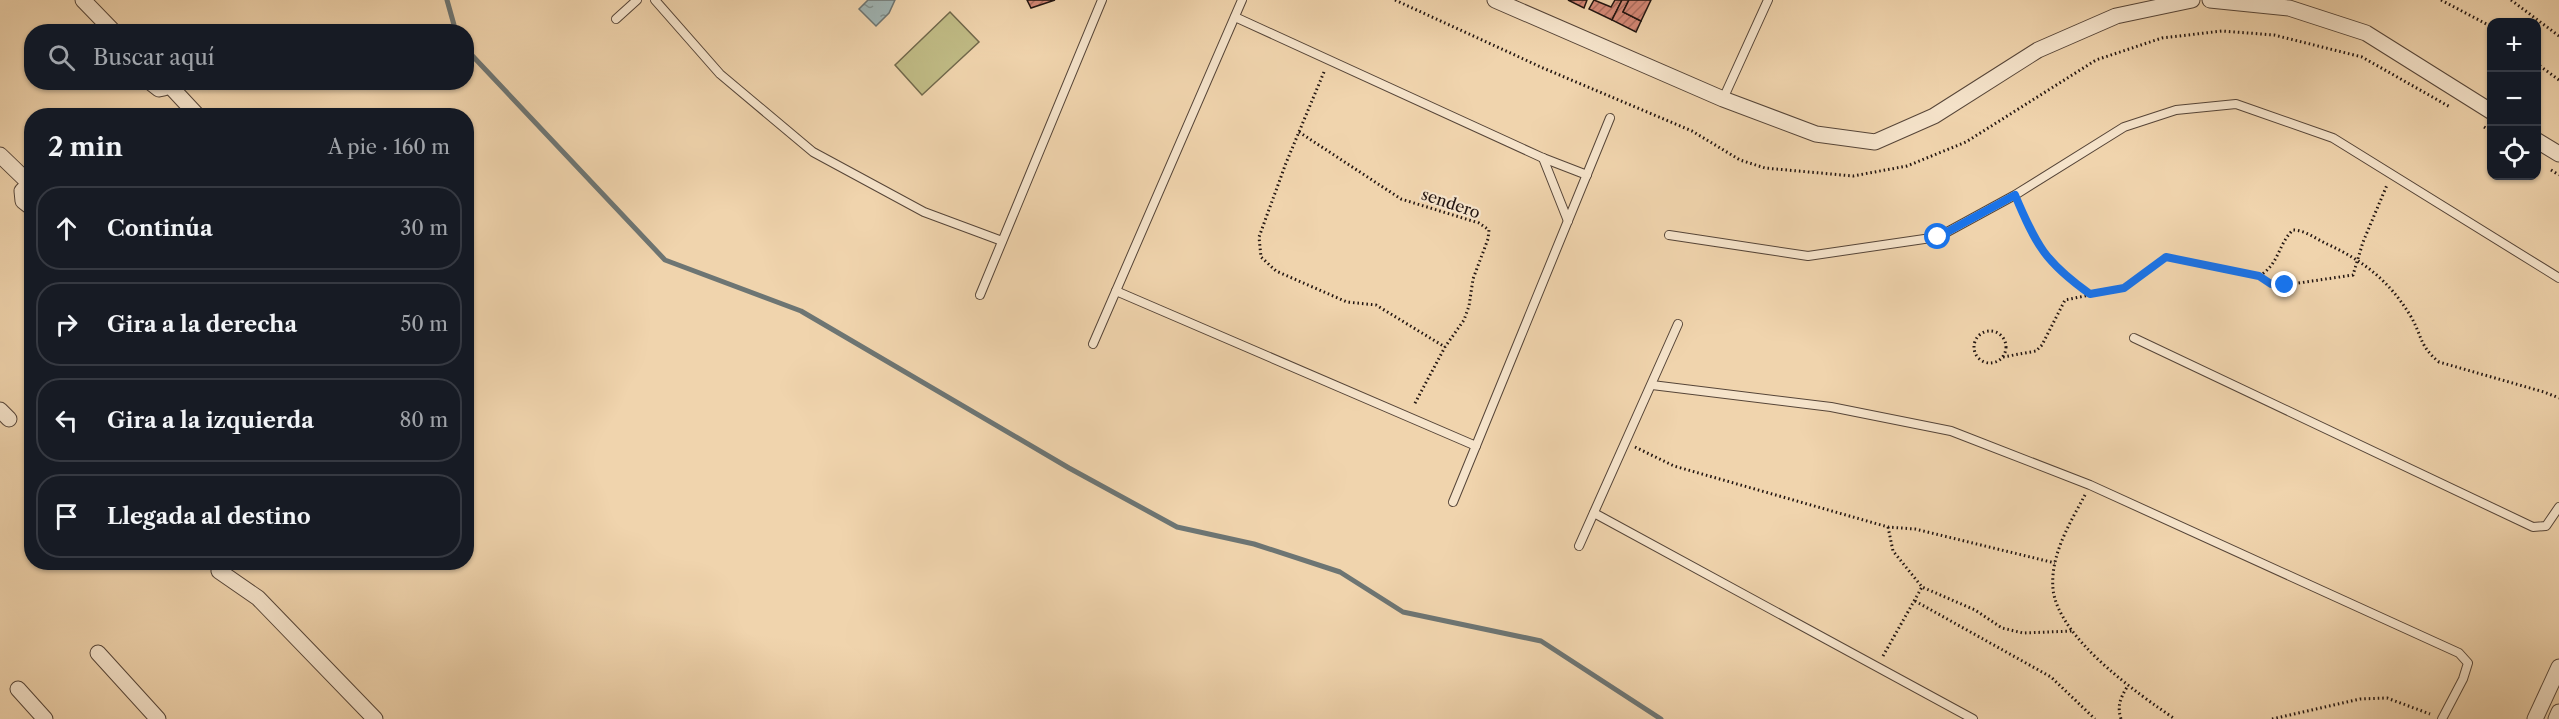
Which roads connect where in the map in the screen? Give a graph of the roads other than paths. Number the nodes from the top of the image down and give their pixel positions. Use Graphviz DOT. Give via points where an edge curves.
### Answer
graph roads {
  1 [pos="83,0"];
  2 [pos="636,0"];
  3 [pos="655,0"];
  4 [pos="1102,0"];
  5 [pos="1242,0"];
  6 [pos="1495,0"];
  7 [pos="1768,0"];
  8 [pos="2192,0"];
  9 [pos="2210,0"];
  10 [pos="1235,17"];
  11 [pos="616,19"];
  12 [pos="106,24"];
  13 [pos="175,90"];
  14 [pos="1723,99"];
  15 [pos="191,108"];
  16 [pos="2487,109"];
  17 [pos="1611,118"];
  18 [pos="2541,143"];
  19 [pos="2559,154"];
  20 [pos="0,155"];
  21 [pos="1544,158"];
  22 [pos="1587,174"];
  23 [pos="24,176"];
  24 [pos="1568,221"];
  25 [pos="1669,235"];
  26 [pos="1002,241"];
  27 [pos="2559,278"];
  28 [pos="1116,291"];
  29 [pos="980,296"];
  30 [pos="1678,324"];
  31 [pos="2134,338"];
  32 [pos="1093,344"];
  33 [pos="1652,385"];
  34 [pos="1476,446"];
  35 [pos="1453,502"];
  36 [pos="2559,507"];
  37 [pos="1594,513"];
  38 [pos="1580,546"];
  39 [pos="219,572"];
  40 [pos="98,653"];
  41 [pos="2559,667"];
  42 [pos="18,689"];
  43 [pos="2559,711"];
  44 [pos="45,719"];
  45 [pos="158,719"];
  46 [pos="375,719"];
  47 [pos="1973,719"];
  48 [pos="2442,719"];
  49 [pos="2535,719"];
  50 [pos="2556,719"];
  1 -- 12 [label="street"];
  2 -- 11 [label="lane"];
  3 -- 26 [label="lane" via="720,74 813,152 924,212"];
  4 -- 26 [label="lane"];
  5 -- 10 [label="lane"];
  6 -- 14 [label="street"];
  7 -- 14 [label="lane"];
  8 -- 14 [label="street" via="2116,16 2038,50 1934,116 1875,142 1816,134"];
  9 -- 16 [label="street" via="2289,8 2366,33"];
  10 -- 21 [label="lane"];
  10 -- 28 [label="lane"];
  13 -- 15 [label="street"];
  17 -- 22 [label="lane"];
  18 -- 19 [label="street"];
  20 -- 23 [label="street"];
  21 -- 22 [label="lane"];
  21 -- 24 [label="lane"];
  22 -- 24 [label="lane"];
  24 -- 34 [label="lane"];
  25 -- 27 [label="lane" via="1808,256 1938,237 2015,195 2124,127 2176,110 2236,104 2333,138"];
  26 -- 29 [label="lane"];
  28 -- 32 [label="lane"];
  28 -- 34 [label="lane"];
  30 -- 33 [label="lane"];
  31 -- 36 [label="lane" via="2533,527 2546,526"];
  33 -- 37 [label="lane"];
  33 -- 48 [label="lane" via="1831,407 1951,431 2090,485 2459,652 2468,663"];
  34 -- 35 [label="lane"];
  37 -- 38 [label="lane"];
  37 -- 47 [label="lane"];
  39 -- 46 [label="street" via="258,597"];
  40 -- 45 [label="street"];
  41 -- 49 [label="street"];
  42 -- 44 [label="street"];
  43 -- 50 [label="street"];
}
